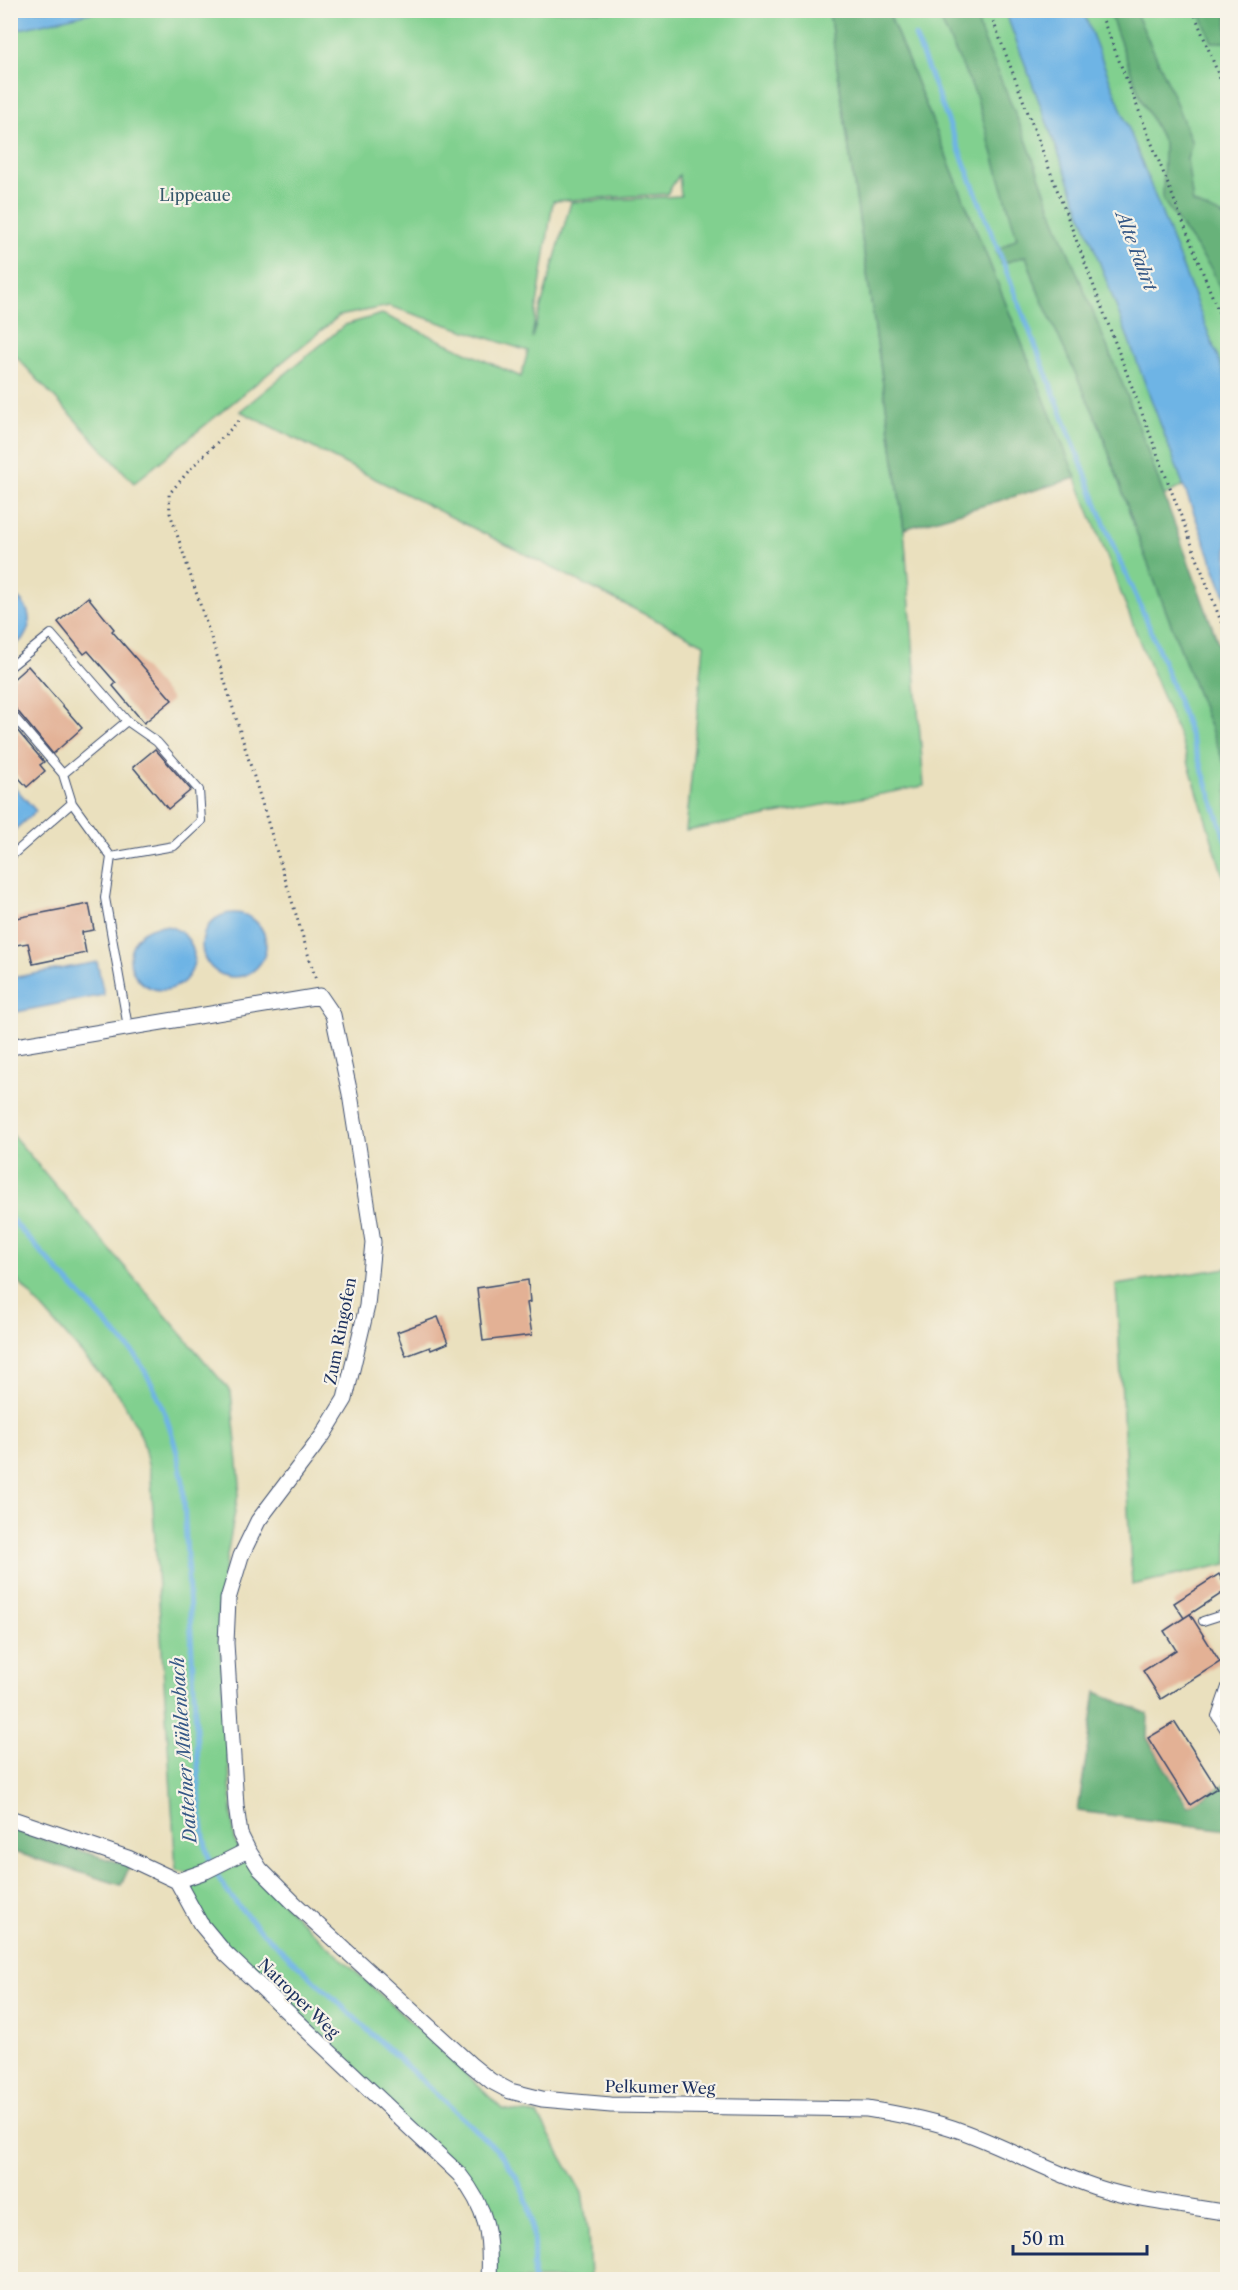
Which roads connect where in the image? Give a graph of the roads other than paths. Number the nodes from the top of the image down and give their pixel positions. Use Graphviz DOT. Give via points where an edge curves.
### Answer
graph roads {
  1 [pos="10,667"];
  2 [pos="10,712"];
  3 [pos="127,721"];
  4 [pos="63,774"];
  5 [pos="72,803"];
  6 [pos="10,857"];
  7 [pos="111,857"];
  8 [pos="128,1027"];
  9 [pos="10,1047"];
  10 [pos="1227,1613"];
  11 [pos="1203,1621"];
  12 [pos="1227,1680"];
  13 [pos="1227,1735"];
  14 [pos="10,1818"];
  15 [pos="248,1850"];
  16 [pos="177,1881"];
  17 [pos="1227,2213"];
  18 [pos="489,2280"];
  1 -- 3 [label="lane" via="51,634"];
  2 -- 4 [label="lane"];
  3 -- 4 [label="lane"];
  3 -- 7 [label="lane" via="157,742 199,790 201,821 174,846"];
  4 -- 5 [label="lane"];
  5 -- 6 [label="lane"];
  5 -- 7 [label="lane"];
  7 -- 8 [label="lane" via="105,898"];
  8 -- 9 [label="street"];
  8 -- 15 [label="street, Zum Ringofen" via="321,996 333,1015 373,1242 367,1306 345,1399 258,1521 241,1556 228,1599 226,1642 236,1806 240,1834"];
  10 -- 11 [label="lane"];
  12 -- 13 [label="lane" via="1216,1716"];
  14 -- 16 [label="street" via="128,1858"];
  15 -- 16 [label="street"];
  15 -- 17 [label="street, Pelkumer Weg" via="260,1869 295,1904 470,2064 510,2091 542,2099 611,2105 867,2109 962,2131 1116,2193"];
  16 -- 18 [label="street, Natroper Weg" via="200,1923 225,1953 471,2189 490,2244"];
}
